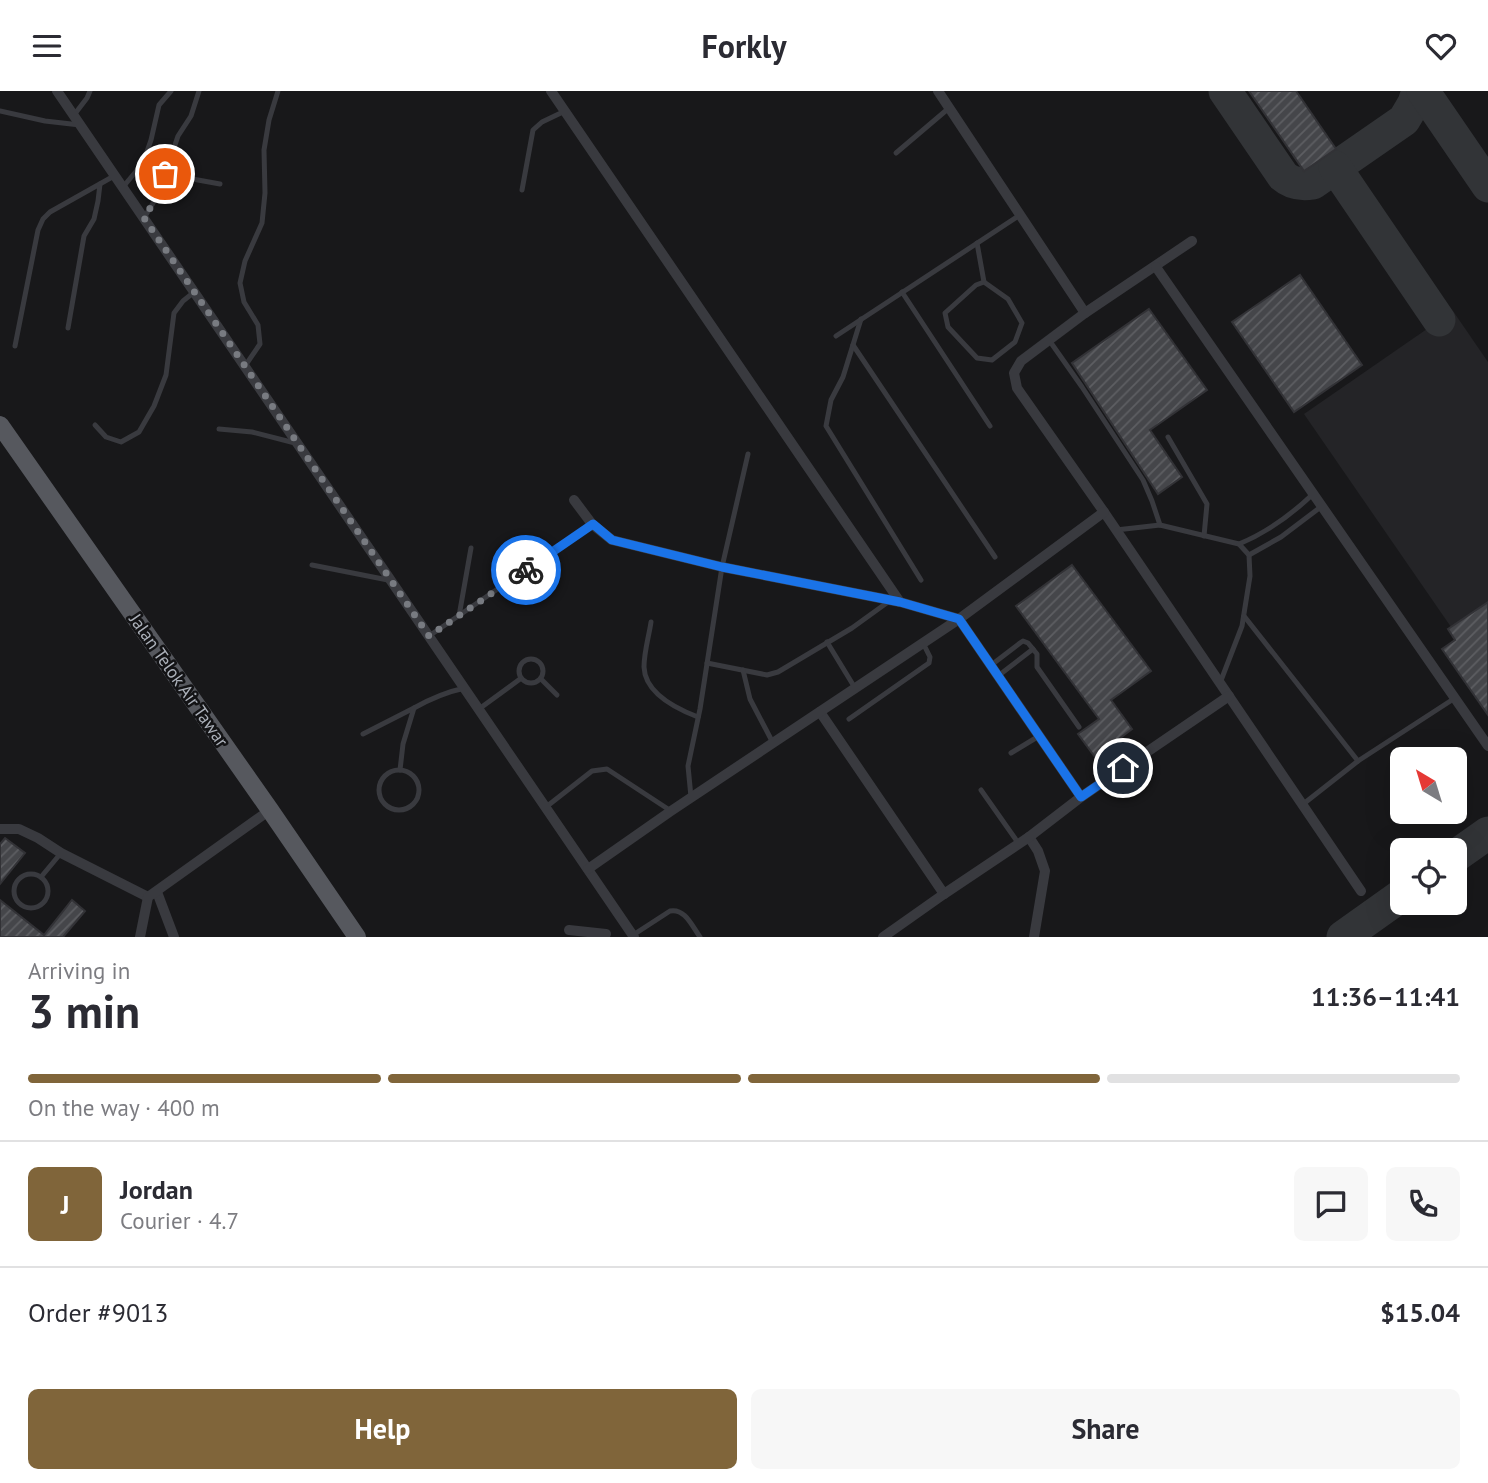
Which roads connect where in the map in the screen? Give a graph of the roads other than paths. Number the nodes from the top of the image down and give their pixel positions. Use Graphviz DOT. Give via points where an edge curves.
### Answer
graph roads {
  1 [pos="57,91"];
  2 [pos="90,91"];
  3 [pos="171,91"];
  4 [pos="199,91"];
  5 [pos="278,91"];
  6 [pos="551,91"];
  7 [pos="938,91"];
  8 [pos="949,108"];
  9 [pos="0,111"];
  10 [pos="565,111"];
  11 [pos="77,120"];
  12 [pos="896,153"];
  13 [pos="165,174"];
  14 [pos="115,176"];
  15 [pos="100,184"];
  16 [pos="220,184"];
  17 [pos="123,187"];
  18 [pos="522,190"];
  19 [pos="1020,215"];
  20 [pos="144,218"];
  21 [pos="1192,241"];
  22 [pos="977,243"];
  23 [pos="1156,267"];
  24 [pos="984,282"];
  25 [pos="194,292"];
  26 [pos="902,292"];
  27 [pos="1085,313"];
  28 [pos="861,319"];
  29 [pos="68,328"];
  30 [pos="836,336"];
  31 [pos="1049,340"];
  32 [pos="853,345"];
  33 [pos="15,346"];
  34 [pos="245,366"];
  35 [pos="0,425"];
  36 [pos="94,425"];
  37 [pos="990,426"];
  38 [pos="219,429"];
  39 [pos="1168,437"];
  40 [pos="298,444"];
  41 [pos="748,454"];
  42 [pos="1314,494"];
  43 [pos="574,500"];
  44 [pos="1322,506"];
  45 [pos="1104,512"];
  46 [pos="593,524"];
  47 [pos="1160,525"];
  48 [pos="1116,530"];
  49 [pos="1203,536"];
  50 [pos="1240,544"];
  51 [pos="471,548"];
  52 [pos="1249,555"];
  53 [pos="995,557"];
  54 [pos="312,565"];
  55 [pos="722,567"];
  56 [pos="391,580"];
  57 [pos="921,580"];
  58 [pos="895,601"];
  59 [pos="458,616"];
  60 [pos="1244,616"];
  61 [pos="959,619"];
  62 [pos="651,622"];
  63 [pos="429,636"];
  64 [pos="827,642"];
  65 [pos="923,643"];
  66 [pos="1033,649"];
  67 [pos="707,663"];
  68 [pos="990,666"];
  69 [pos="743,670"];
  70 [pos="998,676"];
  71 [pos="520,679"];
  72 [pos="541,679"];
  73 [pos="1220,683"];
  74 [pos="465,688"];
  75 [pos="855,688"];
  76 [pos="557,695"];
  77 [pos="1229,696"];
  78 [pos="1455,698"];
  79 [pos="414,708"];
  80 [pos="479,709"];
  81 [pos="820,712"];
  82 [pos="698,717"];
  83 [pos="849,719"];
  84 [pos="1079,727"];
  85 [pos="363,734"];
  86 [pos="1039,736"];
  87 [pos="773,743"];
  88 [pos="1488,745"];
  89 [pos="1011,753"];
  90 [pos="1358,761"];
  91 [pos="401,770"];
  92 [pos="981,790"];
  93 [pos="691,797"];
  94 [pos="1081,797"];
  95 [pos="1302,805"];
  96 [pos="546,807"];
  97 [pos="270,810"];
  98 [pos="671,811"];
  99 [pos="0,829"];
  100 [pos="1029,838"];
  101 [pos="1018,844"];
  102 [pos="61,853"];
  103 [pos="588,869"];
  104 [pos="41,877"];
  105 [pos="1361,891"];
  106 [pos="944,894"];
  107 [pos="153,895"];
  108 [pos="616,910"];
  109 [pos="569,930"];
  110 [pos="606,935"];
  111 [pos="633,936"];
  112 [pos="139,937"];
  113 [pos="174,937"];
  114 [pos="357,937"];
  115 [pos="700,937"];
  116 [pos="883,937"];
  117 [pos="1034,937"];
  1 -- 11 [label="street"];
  2 -- 11 [label="lane"];
  3 -- 17 [label="lane" via="159,105 143,163"];
  4 -- 13 [label="lane"];
  5 -- 34 [label="lane" via="264,150 262,223 240,283 244,302 258,325 260,344"];
  6 -- 10 [label="street"];
  7 -- 8 [label="street"];
  8 -- 12 [label="lane"];
  8 -- 19 [label="street"];
  9 -- 11 [label="lane" via="45,121"];
  10 -- 18 [label="lane" via="533,129"];
  10 -- 58 [label="street"];
  11 -- 14 [label="street"];
  13 -- 16 [label="lane"];
  13 -- 20 [label="lane"];
  14 -- 15 [label="lane"];
  14 -- 17 [label="street"];
  15 -- 29 [label="lane" via="94,219 84,236"];
  15 -- 33 [label="lane" via="43,219"];
  17 -- 20 [label="street"];
  19 -- 22 [label="lane"];
  19 -- 27 [label="street"];
  20 -- 25 [label="street"];
  21 -- 23 [label="street"];
  22 -- 24 [label="lane"];
  22 -- 26 [label="lane"];
  23 -- 27 [label="street"];
  23 -- 42 [label="street"];
  24 -- 24 [label="lane" via="945,313 948,327 977,358 992,361 1015,342 1022,323 1008,299"];
  25 -- 34 [label="street"];
  25 -- 36 [label="lane" via="174,313 166,375 139,432 121,442 106,437"];
  26 -- 28 [label="lane"];
  26 -- 37 [label="lane"];
  27 -- 31 [label="street"];
  28 -- 30 [label="lane"];
  28 -- 32 [label="lane"];
  31 -- 45 [label="street" via="1021,361 1014,373 1017,388"];
  31 -- 47 [label="lane" via="1143,480"];
  32 -- 53 [label="lane"];
  32 -- 57 [label="lane" via="826,426"];
  34 -- 40 [label="street"];
  35 -- 97 [label="main road, Jalan Telok Air Tawar"];
  38 -- 40 [label="lane"];
  39 -- 49 [label="lane" via="1207,504"];
  40 -- 56 [label="street"];
  41 -- 55 [label="lane"];
  42 -- 44 [label="street"];
  42 -- 50 [label="lane" via="1262,534"];
  43 -- 46 [label="street"];
  44 -- 52 [label="lane"];
  44 -- 78 [label="street"];
  45 -- 48 [label="street"];
  45 -- 61 [label="street"];
  46 -- 55 [label="street" via="612,540"];
  46 -- 59 [label="lane"];
  47 -- 48 [label="lane"];
  47 -- 49 [label="lane"];
  48 -- 73 [label="street"];
  49 -- 50 [label="lane"];
  50 -- 52 [label="lane"];
  51 -- 59 [label="lane"];
  52 -- 60 [label="lane"];
  54 -- 56 [label="lane"];
  55 -- 58 [label="street"];
  55 -- 67 [label="lane"];
  56 -- 63 [label="street"];
  58 -- 61 [label="street"];
  58 -- 64 [label="lane"];
  59 -- 63 [label="lane"];
  60 -- 73 [label="lane"];
  60 -- 90 [label="lane"];
  61 -- 65 [label="street"];
  61 -- 68 [label="street"];
  62 -- 82 [label="lane" via="644,668 648,684 675,708"];
  63 -- 74 [label="street"];
  64 -- 69 [label="lane" via="778,672 767,675"];
  64 -- 75 [label="lane"];
  65 -- 75 [label="street"];
  65 -- 83 [label="lane" via="929,663"];
  66 -- 68 [label="lane" via="1023,641"];
  66 -- 70 [label="lane"];
  66 -- 84 [label="lane" via="1037,667"];
  67 -- 69 [label="lane"];
  67 -- 82 [label="lane"];
  68 -- 70 [label="street"];
  69 -- 87 [label="lane" via="750,699"];
  70 -- 86 [label="street"];
  71 -- 72 [label="lane" via="531,684"];
  71 -- 72 [label="lane" via="520,664 527,659 541,664"];
  71 -- 80 [label="lane"];
  72 -- 76 [label="lane"];
  73 -- 77 [label="street"];
  74 -- 79 [label="lane"];
  74 -- 80 [label="street"];
  75 -- 81 [label="street"];
  77 -- 94 [label="street"];
  77 -- 95 [label="street"];
  78 -- 88 [label="street"];
  78 -- 90 [label="lane"];
  79 -- 85 [label="lane"];
  79 -- 91 [label="lane"];
  80 -- 96 [label="street"];
  81 -- 87 [label="street"];
  81 -- 106 [label="street"];
  82 -- 93 [label="lane" via="688,766"];
  86 -- 89 [label="lane"];
  86 -- 94 [label="street"];
  87 -- 93 [label="street"];
  90 -- 95 [label="lane"];
  91 -- 91 [label="lane" via="418,783 418,795 413,805 391,809 378,791 389,772"];
  92 -- 101 [label="lane"];
  93 -- 98 [label="street"];
  94 -- 100 [label="street"];
  95 -- 105 [label="street"];
  96 -- 98 [label="lane" via="592,771 607,769"];
  96 -- 103 [label="street"];
  97 -- 107 [label="street"];
  97 -- 114 [label="main road, Jalan Telok Air Tawar"];
  98 -- 103 [label="street"];
  99 -- 102 [label="street" via="19,829"];
  100 -- 101 [label="street"];
  100 -- 117 [label="street" via="1045,871"];
  101 -- 106 [label="street"];
  102 -- 104 [label="lane"];
  102 -- 107 [label="street"];
  103 -- 108 [label="street"];
  104 -- 104 [label="lane" via="48,886 41,906 30,909 20,905 13,896 14,885 31,873"];
  106 -- 116 [label="street"];
  107 -- 112 [label="street"];
  107 -- 113 [label="street"];
  108 -- 110 [label="street"];
  108 -- 111 [label="street"];
  109 -- 110 [label="street"];
  111 -- 115 [label="lane" via="677,909"];
}
